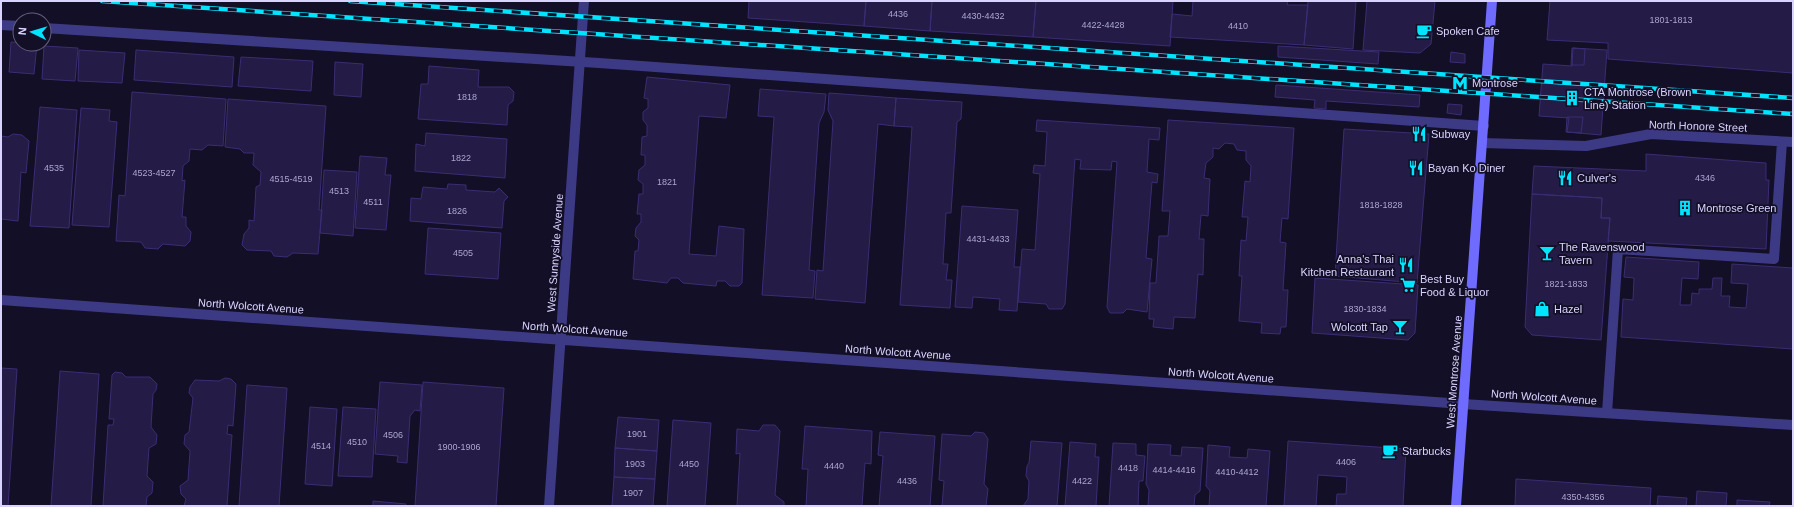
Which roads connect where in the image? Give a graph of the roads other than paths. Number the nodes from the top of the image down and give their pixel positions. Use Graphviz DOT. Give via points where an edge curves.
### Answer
graph roads {
  1 [pos="584,1"];
  2 [pos="1492,1"];
  3 [pos="1,25"];
  4 [pos="12,26"];
  5 [pos="52,29"];
  6 [pos="580,62"];
  7 [pos="1484,126"];
  8 [pos="1482,142"];
  9 [pos="1782,142"];
  10 [pos="1793,142"];
  11 [pos="1,300"];
  12 [pos="561,340"];
  13 [pos="1463,404"];
  14 [pos="1606,413"];
  15 [pos="1793,425"];
  16 [pos="549,506"];
  17 [pos="1456,506"];
  1 -- 6 [label="street, West Sunnyside Avenue"];
  2 -- 7 [label="main road, West Montrose Avenue"];
  3 -- 4 [label="street"];
  5 -- 6 [label="street"];
  6 -- 7 [label="street"];
  6 -- 12 [label="street, West Sunnyside Avenue"];
  7 -- 8 [label="main road, West Montrose Avenue"];
  8 -- 9 [label="street, North Honore Street" via="1586,146 1651,134"];
  8 -- 13 [label="main road, West Montrose Avenue"];
  9 -- 10 [label="street, North Honore Street"];
  9 -- 14 [label="street" via="1774,259 1618,249"];
  11 -- 12 [label="street, North Wolcott Avenue"];
  12 -- 13 [label="street, North Wolcott Avenue"];
  12 -- 16 [label="street, West Sunnyside Avenue"];
  13 -- 14 [label="street, North Wolcott Avenue"];
  13 -- 17 [label="main road, West Montrose Avenue"];
  14 -- 15 [label="street, North Wolcott Avenue"];
}
